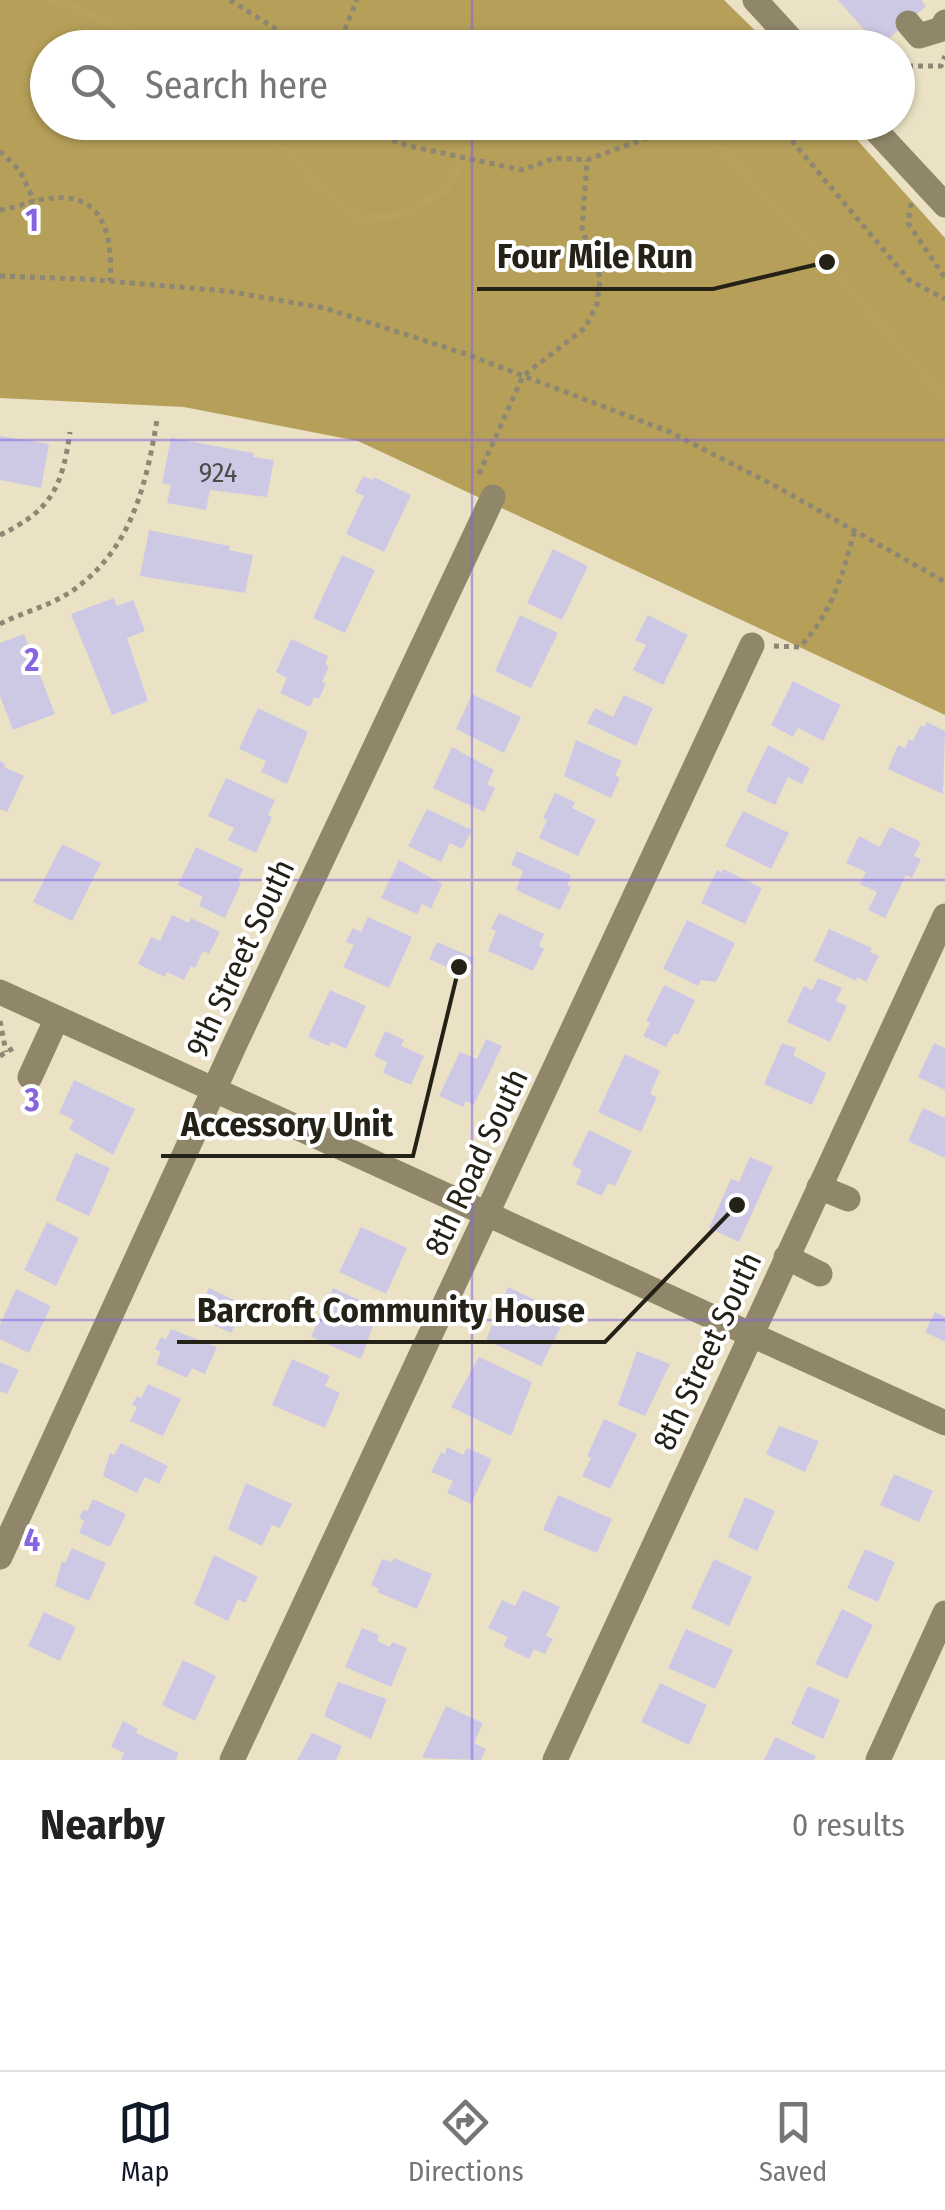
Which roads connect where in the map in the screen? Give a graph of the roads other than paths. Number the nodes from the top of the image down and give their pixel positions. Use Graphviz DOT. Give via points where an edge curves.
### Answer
graph roads {
  1 [pos="755,0"];
  2 [pos="945,22"];
  3 [pos="908,23"];
  4 [pos="782,30"];
  5 [pos="914,30"];
  6 [pos="915,31"];
  7 [pos="885,140"];
  8 [pos="937,196"];
  9 [pos="493,497"];
  10 [pos="752,645"];
  11 [pos="945,916"];
  12 [pos="0,992"];
  13 [pos="57,1018"];
  14 [pos="30,1077"];
  15 [pos="214,1090"];
  16 [pos="819,1186"];
  17 [pos="848,1199"];
  18 [pos="487,1216"];
  19 [pos="786,1257"];
  20 [pos="820,1274"];
  21 [pos="750,1334"];
  22 [pos="945,1422"];
  23 [pos="0,1556"];
  24 [pos="945,1613"];
  25 [pos="232,1760"];
  26 [pos="555,1760"];
  27 [pos="878,1760"];
  1 -- 4 [label="street"];
  2 -- 6 [label="street" via="942,29 919,36"];
  3 -- 5 [label="street"];
  7 -- 8 [label="street"];
  9 -- 15 [label="street, 9th Street South"];
  10 -- 18 [label="street, 8th Road South"];
  11 -- 16 [label="street, 8th Street South"];
  12 -- 13 [label="street"];
  13 -- 14 [label="street"];
  13 -- 15 [label="street"];
  15 -- 18 [label="street"];
  15 -- 23 [label="street, 9th Street South"];
  16 -- 17 [label="street"];
  16 -- 19 [label="street, 8th Street South"];
  18 -- 21 [label="street"];
  18 -- 25 [label="street, 8th Road South"];
  19 -- 20 [label="street"];
  19 -- 21 [label="street, 8th Street South"];
  21 -- 22 [label="street"];
  21 -- 26 [label="street, 8th Street South"];
  24 -- 27 [label="street"];
}
